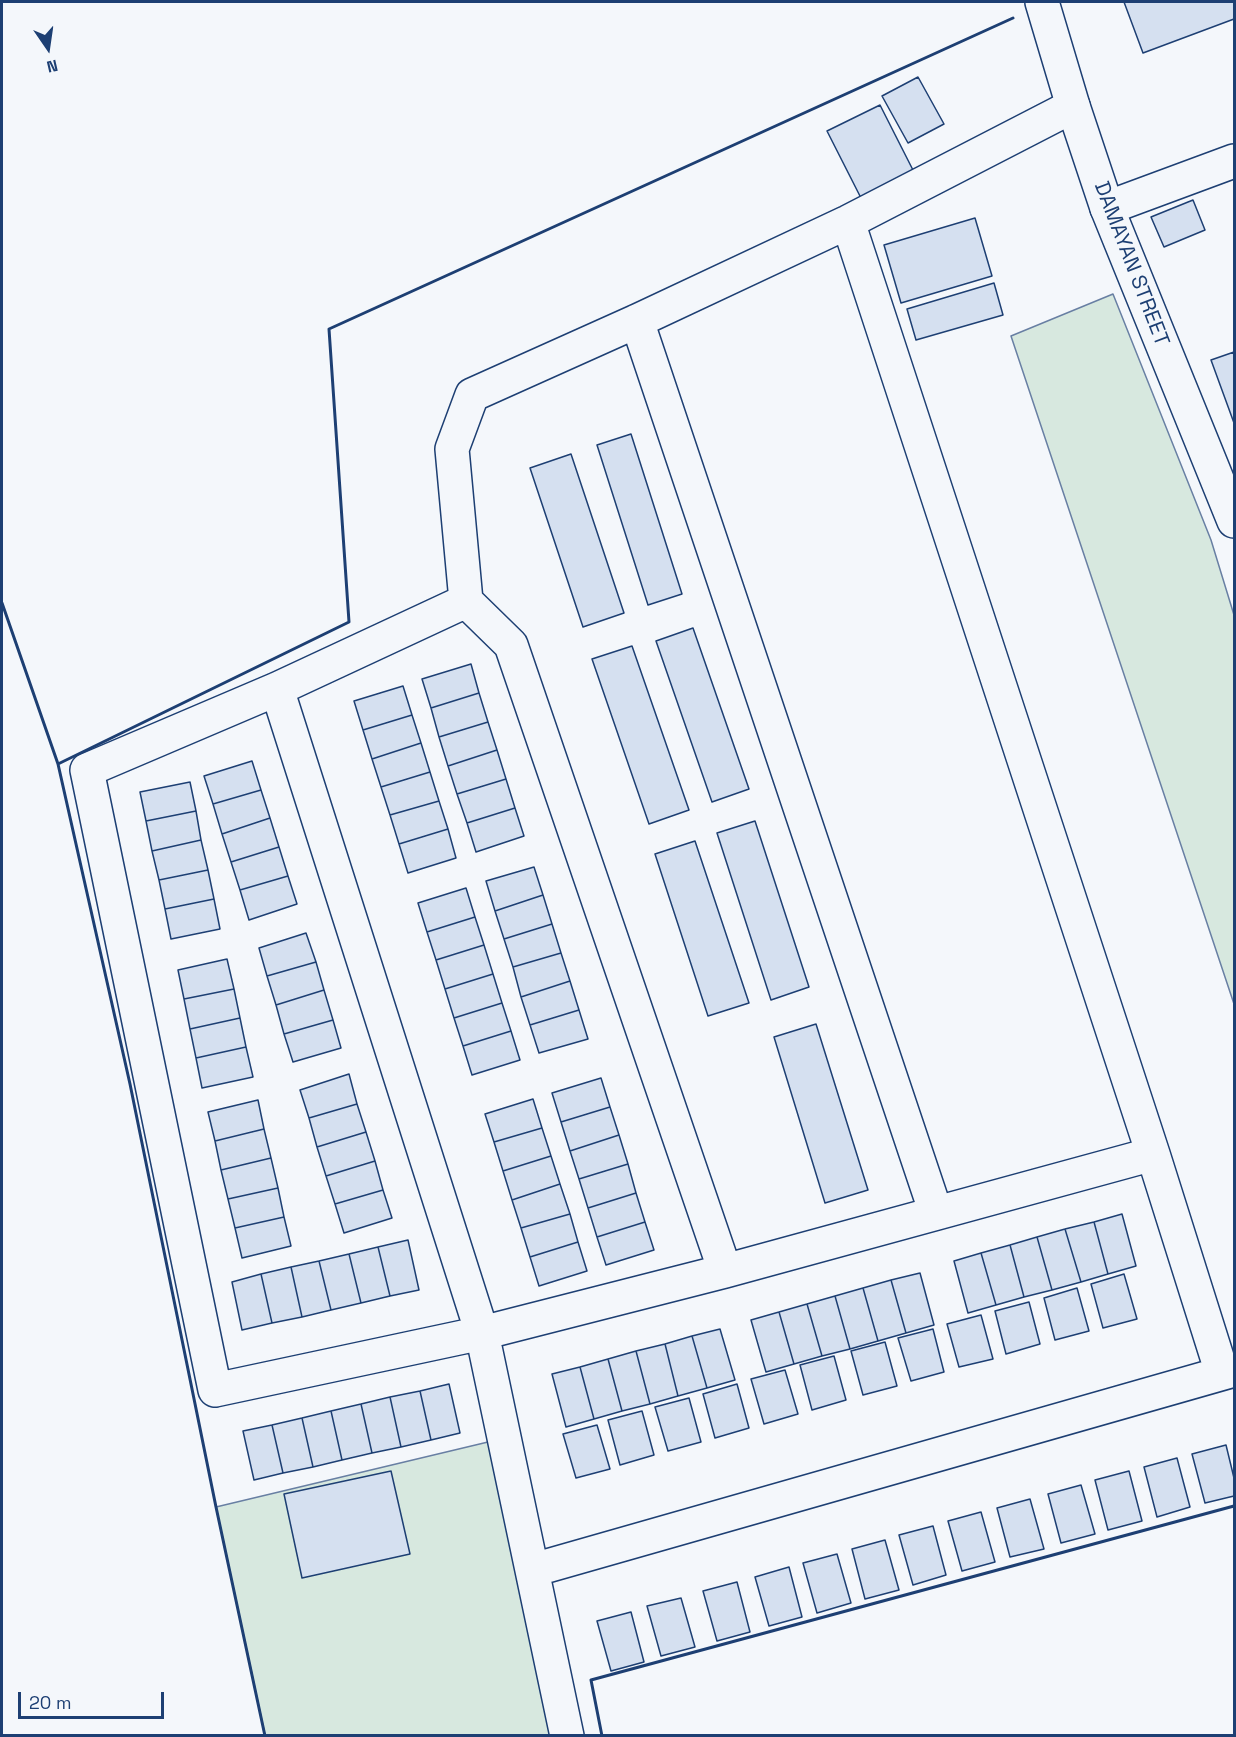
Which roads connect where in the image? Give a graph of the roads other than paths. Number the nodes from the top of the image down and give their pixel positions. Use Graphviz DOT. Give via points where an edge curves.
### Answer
graph roads {
  1 [pos="1042,2"];
  2 [pos="1073,106"];
  3 [pos="1234,161"];
  4 [pos="1107,208"];
  5 [pos="848,222"];
  6 [pos="637,321"];
  7 [pos="1234,522"];
  8 [pos="466,601"];
  9 [pos="277,689"];
  10 [pos="1153,1154"];
  11 [pos="936,1213"];
  12 [pos="725,1271"];
  13 [pos="482,1334"];
  14 [pos="1228,1372"];
  15 [pos="533,1570"];
  16 [pos="567,1736"];
  1 -- 2 [label="street, DAMAYAN STREET"];
  2 -- 4 [label="street, DAMAYAN STREET"];
  2 -- 5 [label="street"];
  3 -- 4 [label="street"];
  4 -- 7 [label="street, DAMAYAN STREET"];
  5 -- 6 [label="street"];
  5 -- 10 [label="street"];
  6 -- 8 [label="street" via="472,395 452,449"];
  6 -- 11 [label="street"];
  8 -- 9 [label="street"];
  8 -- 12 [label="street" via="510,645"];
  9 -- 13 [label="street"];
  9 -- 13 [label="street" via="87,770 215,1390"];
  10 -- 11 [label="street"];
  10 -- 14 [label="street"];
  11 -- 12 [label="street"];
  12 -- 13 [label="street"];
  13 -- 15 [label="street"];
  14 -- 15 [label="street"];
  15 -- 16 [label="street"];
}
